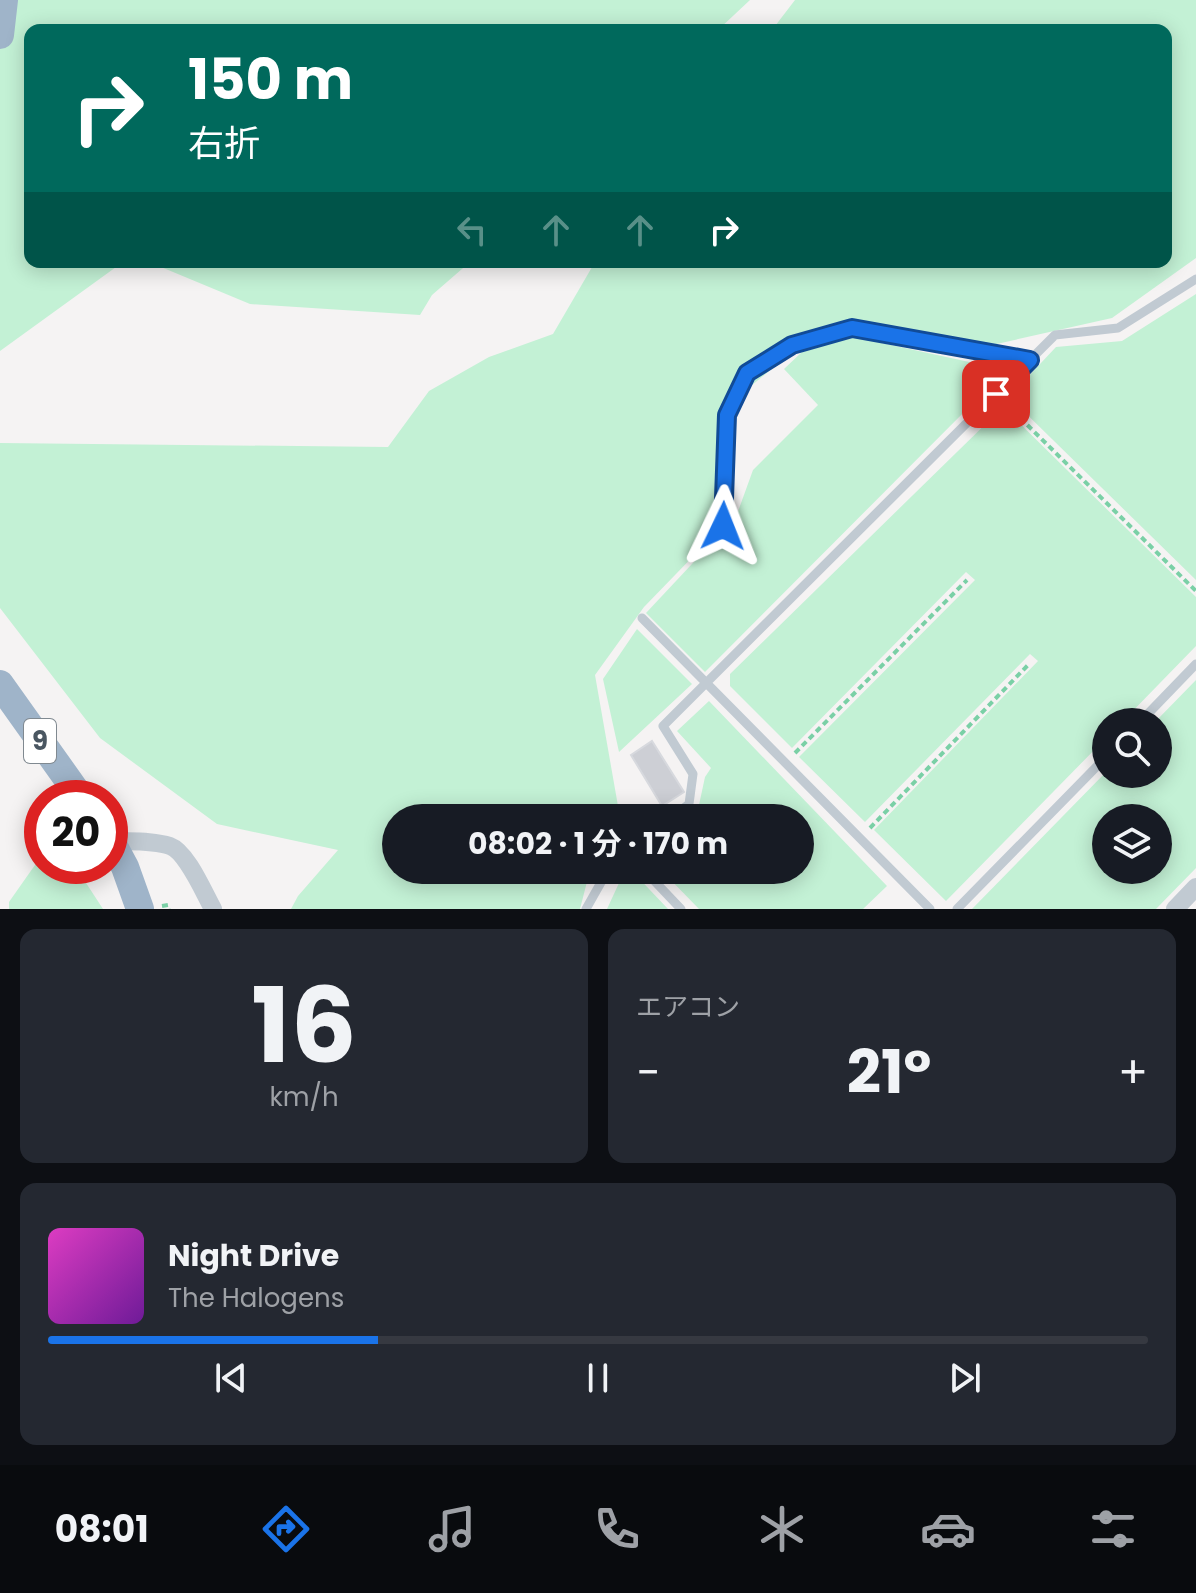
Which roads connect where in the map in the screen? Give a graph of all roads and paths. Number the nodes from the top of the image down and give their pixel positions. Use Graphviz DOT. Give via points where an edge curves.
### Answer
graph roads {
  1 [pos="4,0"];
  2 [pos="0,35"];
  3 [pos="1196,279"];
  4 [pos="1030,360"];
  5 [pos="996,394"];
  6 [pos="723,526"];
  7 [pos="967,580"];
  8 [pos="1196,591"];
  9 [pos="642,618"];
  10 [pos="1029,664"];
  11 [pos="1196,664"];
  12 [pos="706,683"];
  13 [pos="0,684"];
  14 [pos="1154,708"];
  15 [pos="785,763"];
  16 [pos="1092,771"];
  17 [pos="68,780"];
  18 [pos="689,804"];
  19 [pos="860,838"];
  20 [pos="128,841"];
  21 [pos="128,875"];
  22 [pos="600,884"];
  23 [pos="657,884"];
  24 [pos="1196,887"];
  25 [pos="140,909"];
  26 [pos="213,909"];
  27 [pos="586,909"];
  28 [pos="681,909"];
  29 [pos="930,909"];
  30 [pos="957,909"];
  31 [pos="1175,909"];
  1 -- 2 [label="highway"];
  3 -- 4 [label="lane" via="1118,328 1055,335"];
  4 -- 5 [label="lane"];
  4 -- 6 [label="lane" via="852,328 792,345 747,373 727,415"];
  5 -- 8 [label="path"];
  5 -- 12 [label="lane"];
  7 -- 15 [label="path"];
  9 -- 12 [label="lane"];
  10 -- 19 [label="path"];
  11 -- 14 [label="lane"];
  12 -- 15 [label="lane"];
  12 -- 18 [label="lane" via="663,726 693,774"];
  13 -- 17 [label="highway, 9"];
  15 -- 19 [label="lane"];
  16 -- 30 [label="lane"];
  19 -- 29 [label="lane"];
  20 -- 26 [label="street" via="172,847 187,862"];
  21 -- 25 [label="highway"];
  22 -- 27 [label="lane"];
  23 -- 28 [label="lane"];
  24 -- 31 [label="street"];
}
